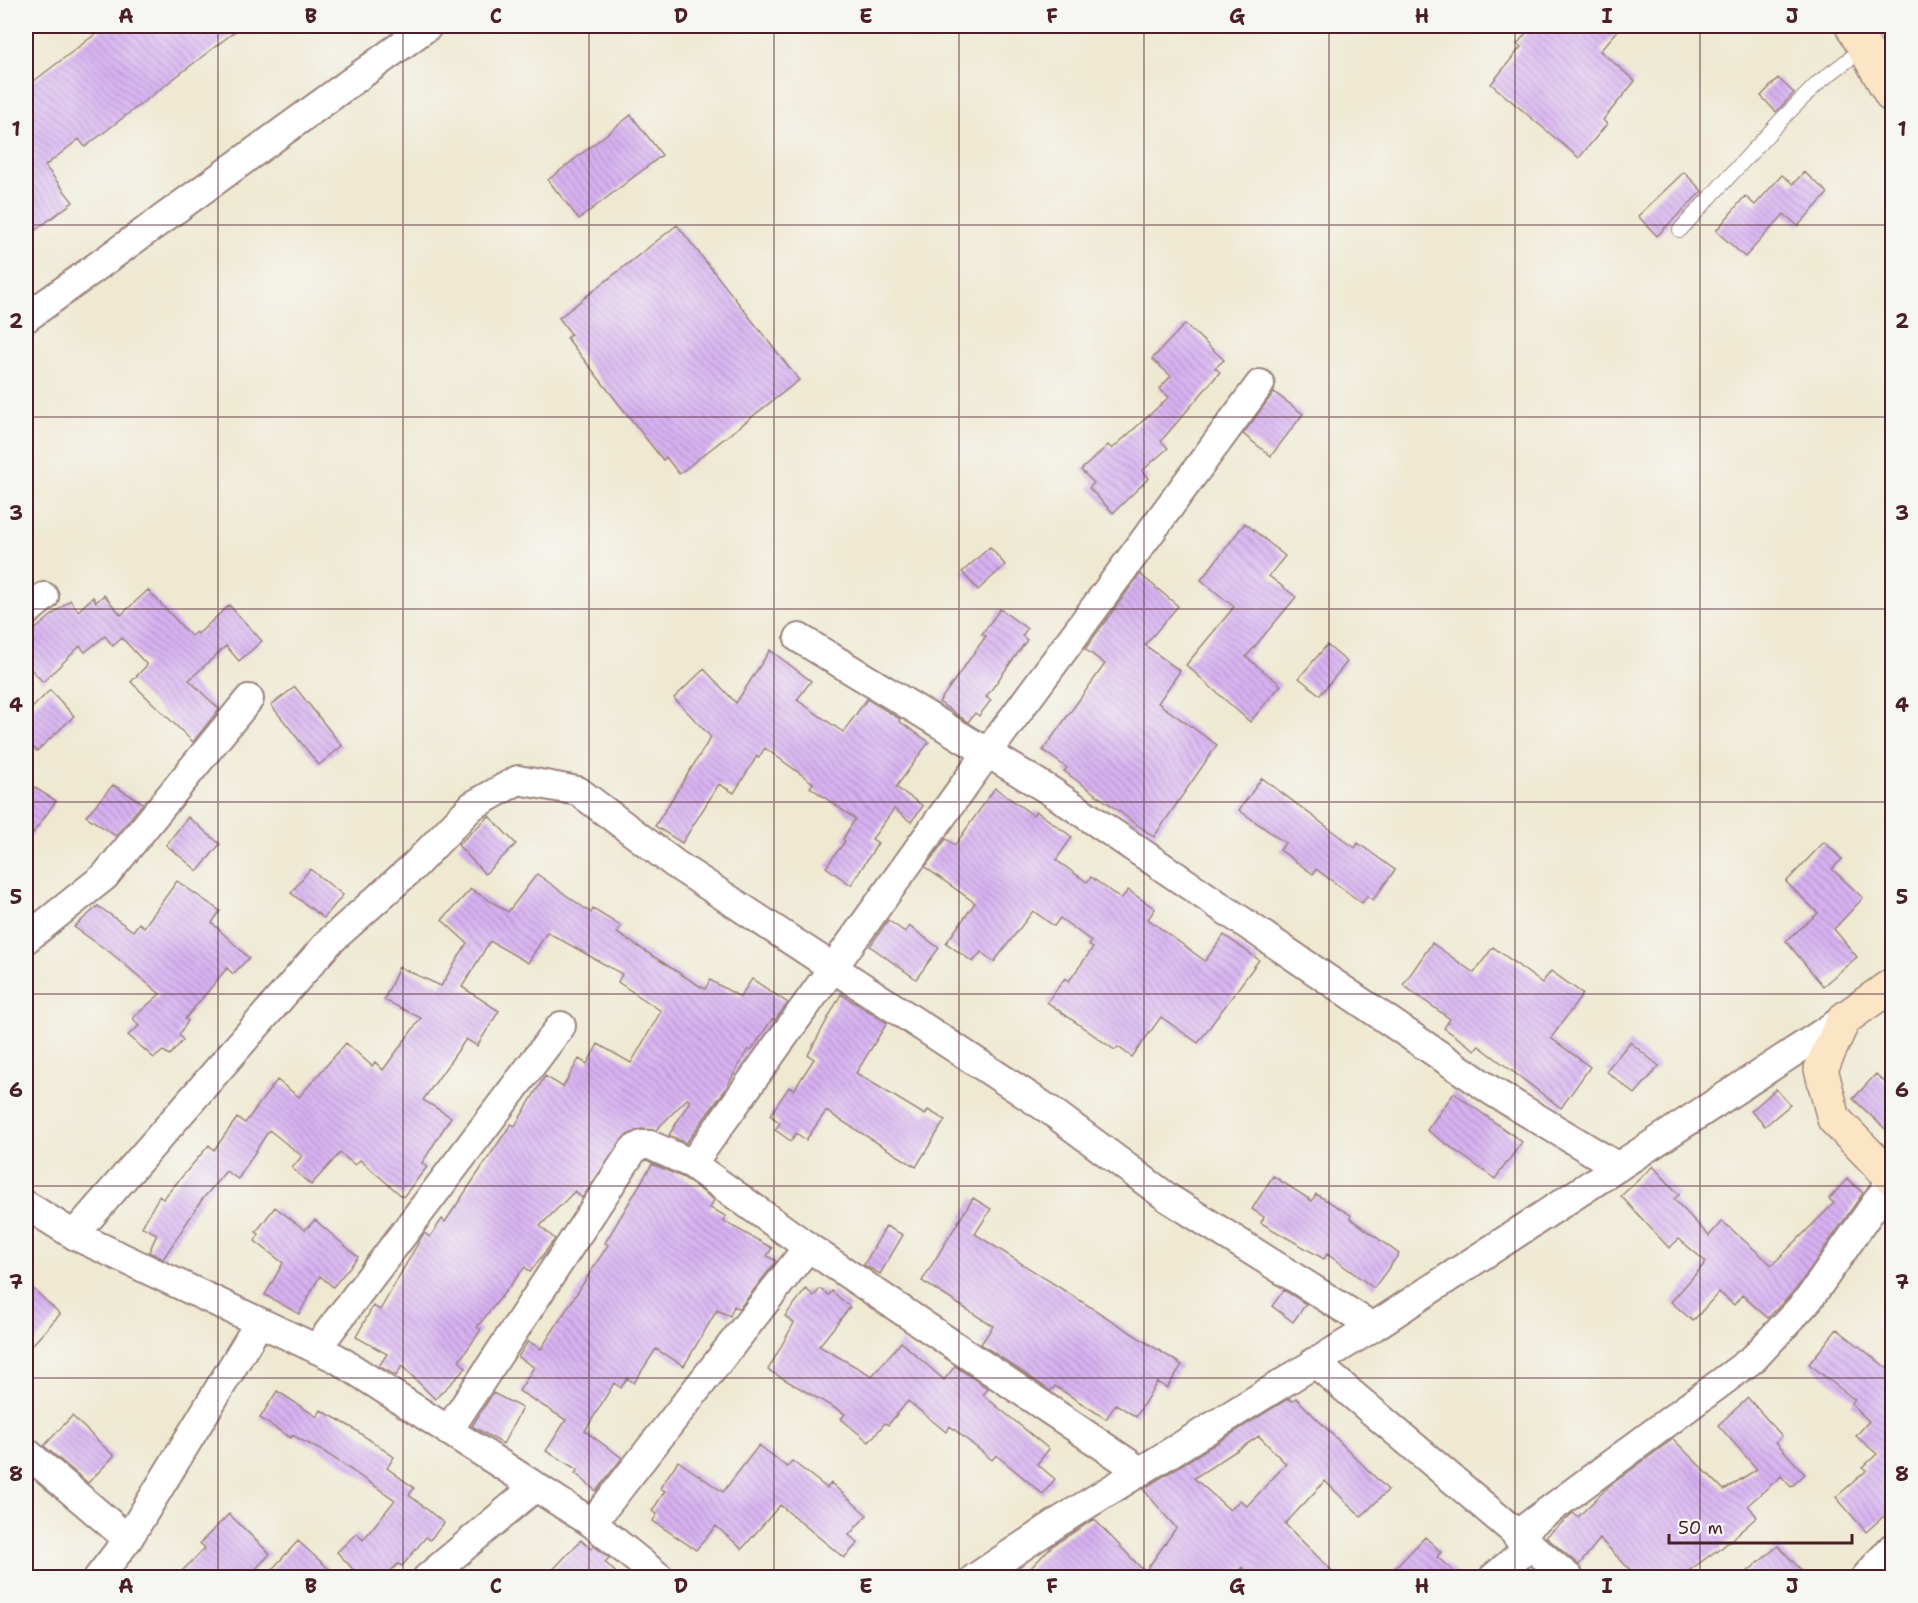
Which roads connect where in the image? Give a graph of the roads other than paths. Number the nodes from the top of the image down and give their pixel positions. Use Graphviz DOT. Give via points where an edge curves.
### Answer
graph roads {
  1 [pos="428,26"];
  2 [pos="1858,37"];
  3 [pos="1893,96"];
  4 [pos="1680,230"];
  5 [pos="26,318"];
  6 [pos="1260,384"];
  7 [pos="799,638"];
  8 [pos="249,699"];
  9 [pos="988,752"];
  10 [pos="26,939"];
  11 [pos="834,968"];
  12 [pos="1893,985"];
  13 [pos="1844,1019"];
  14 [pos="561,1026"];
  15 [pos="692,1164"];
  16 [pos="1618,1167"];
  17 [pos="1893,1179"];
  18 [pos="26,1205"];
  19 [pos="74,1235"];
  20 [pos="808,1247"];
  21 [pos="259,1323"];
  22 [pos="1374,1327"];
  23 [pos="316,1349"];
  24 [pos="1314,1362"];
  25 [pos="448,1431"];
  26 [pos="26,1452"];
  27 [pos="1140,1471"];
  28 [pos="535,1486"];
  29 [pos="592,1523"];
  30 [pos="128,1539"];
  31 [pos="1523,1540"];
  32 [pos="1893,1548"];
  33 [pos="98,1578"];
  34 [pos="427,1578"];
  35 [pos="660,1578"];
  36 [pos="975,1578"];
  37 [pos="1493,1578"];
  38 [pos="1569,1578"];
  39 [pos="1865,1578"];
  1 -- 5 [label="street"];
  2 -- 3 [label="street"];
  2 -- 4 [label="lane"];
  6 -- 9 [label="street"];
  7 -- 9 [label="street"];
  8 -- 10 [label="street" via="105,876"];
  9 -- 11 [label="street"];
  9 -- 16 [label="street" via="1492,1091"];
  11 -- 15 [label="street"];
  11 -- 19 [label="street" via="675,864 578,791 518,780 472,807 414,866 329,942"];
  11 -- 22 [label="street" via="1050,1111 1168,1198"];
  12 -- 13 [label="street"];
  13 -- 16 [label="street"];
  13 -- 17 [label="street" via="1821,1069 1833,1119"];
  14 -- 23 [label="street"];
  15 -- 20 [label="street"];
  15 -- 25 [label="street" via="650,1145 633,1150"];
  16 -- 22 [label="street"];
  17 -- 31 [label="street" via="1809,1299 1754,1358"];
  18 -- 19 [label="street"];
  19 -- 21 [label="street"];
  20 -- 27 [label="street"];
  20 -- 29 [label="street"];
  21 -- 23 [label="street"];
  21 -- 30 [label="street"];
  22 -- 24 [label="street"];
  23 -- 25 [label="street"];
  24 -- 27 [label="street"];
  24 -- 31 [label="street"];
  25 -- 28 [label="street"];
  26 -- 30 [label="street"];
  27 -- 36 [label="street"];
  28 -- 29 [label="street"];
  28 -- 34 [label="street"];
  29 -- 35 [label="street"];
  30 -- 33 [label="street"];
  31 -- 37 [label="street"];
  31 -- 38 [label="street"];
  32 -- 39 [label="street"];
}
